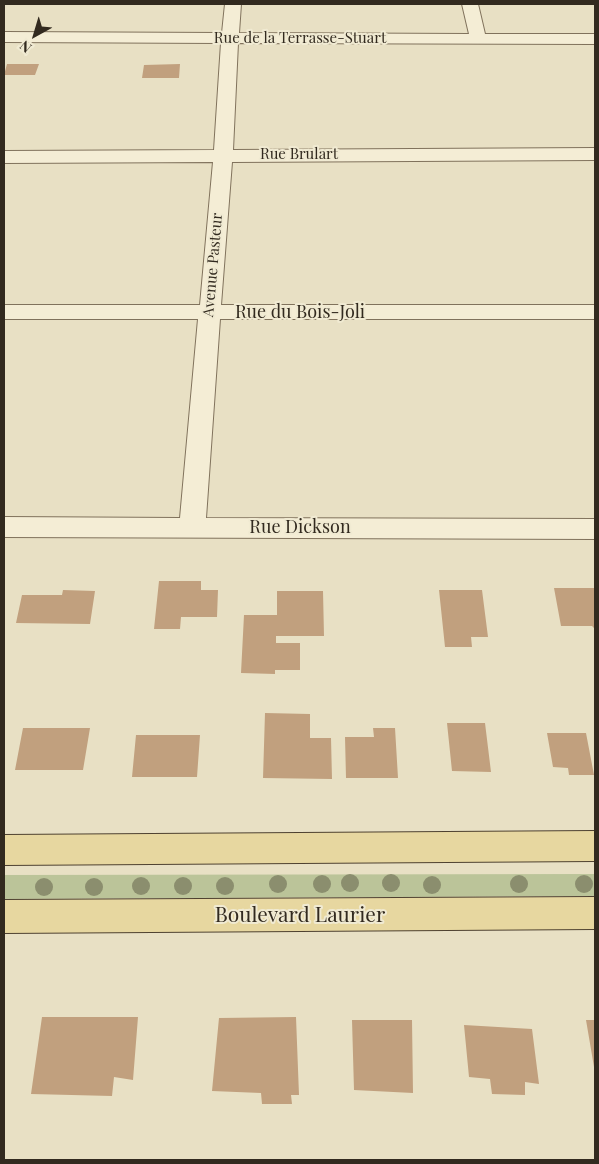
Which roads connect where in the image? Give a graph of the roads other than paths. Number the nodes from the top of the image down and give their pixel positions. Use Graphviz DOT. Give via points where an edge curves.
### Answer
graph roads {
  1 [pos="233,4"];
  2 [pos="470,4"];
  3 [pos="4,37"];
  4 [pos="230,38"];
  5 [pos="478,38"];
  6 [pos="595,39"];
  7 [pos="595,154"];
  8 [pos="223,155"];
  9 [pos="4,157"];
  10 [pos="4,312"];
  11 [pos="209,312"];
  12 [pos="595,312"];
  13 [pos="4,527"];
  14 [pos="192,527"];
  15 [pos="595,529"];
  16 [pos="595,846"];
  17 [pos="4,850"];
  18 [pos="595,913"];
  19 [pos="4,917"];
  1 -- 4 [label="street, Avenue Pasteur"];
  2 -- 5 [label="street"];
  3 -- 4 [label="street, Rue de la Terrasse-Stuart"];
  4 -- 5 [label="street, Rue de la Terrasse-Stuart"];
  4 -- 8 [label="street, Avenue Pasteur"];
  5 -- 6 [label="street, Rue de la Terrasse-Stuart"];
  7 -- 8 [label="street, Rue Brulart"];
  8 -- 9 [label="street, Rue Brulart"];
  8 -- 11 [label="street, Avenue Pasteur"];
  10 -- 11 [label="street, Rue du Bois-Joli"];
  11 -- 12 [label="street, Rue du Bois-Joli"];
  11 -- 14 [label="street, Avenue Pasteur"];
  13 -- 14 [label="street, Rue Dickson"];
  14 -- 15 [label="street, Rue Dickson"];
  16 -- 17 [label="main road"];
  18 -- 19 [label="main road, Boulevard Laurier"];
}
